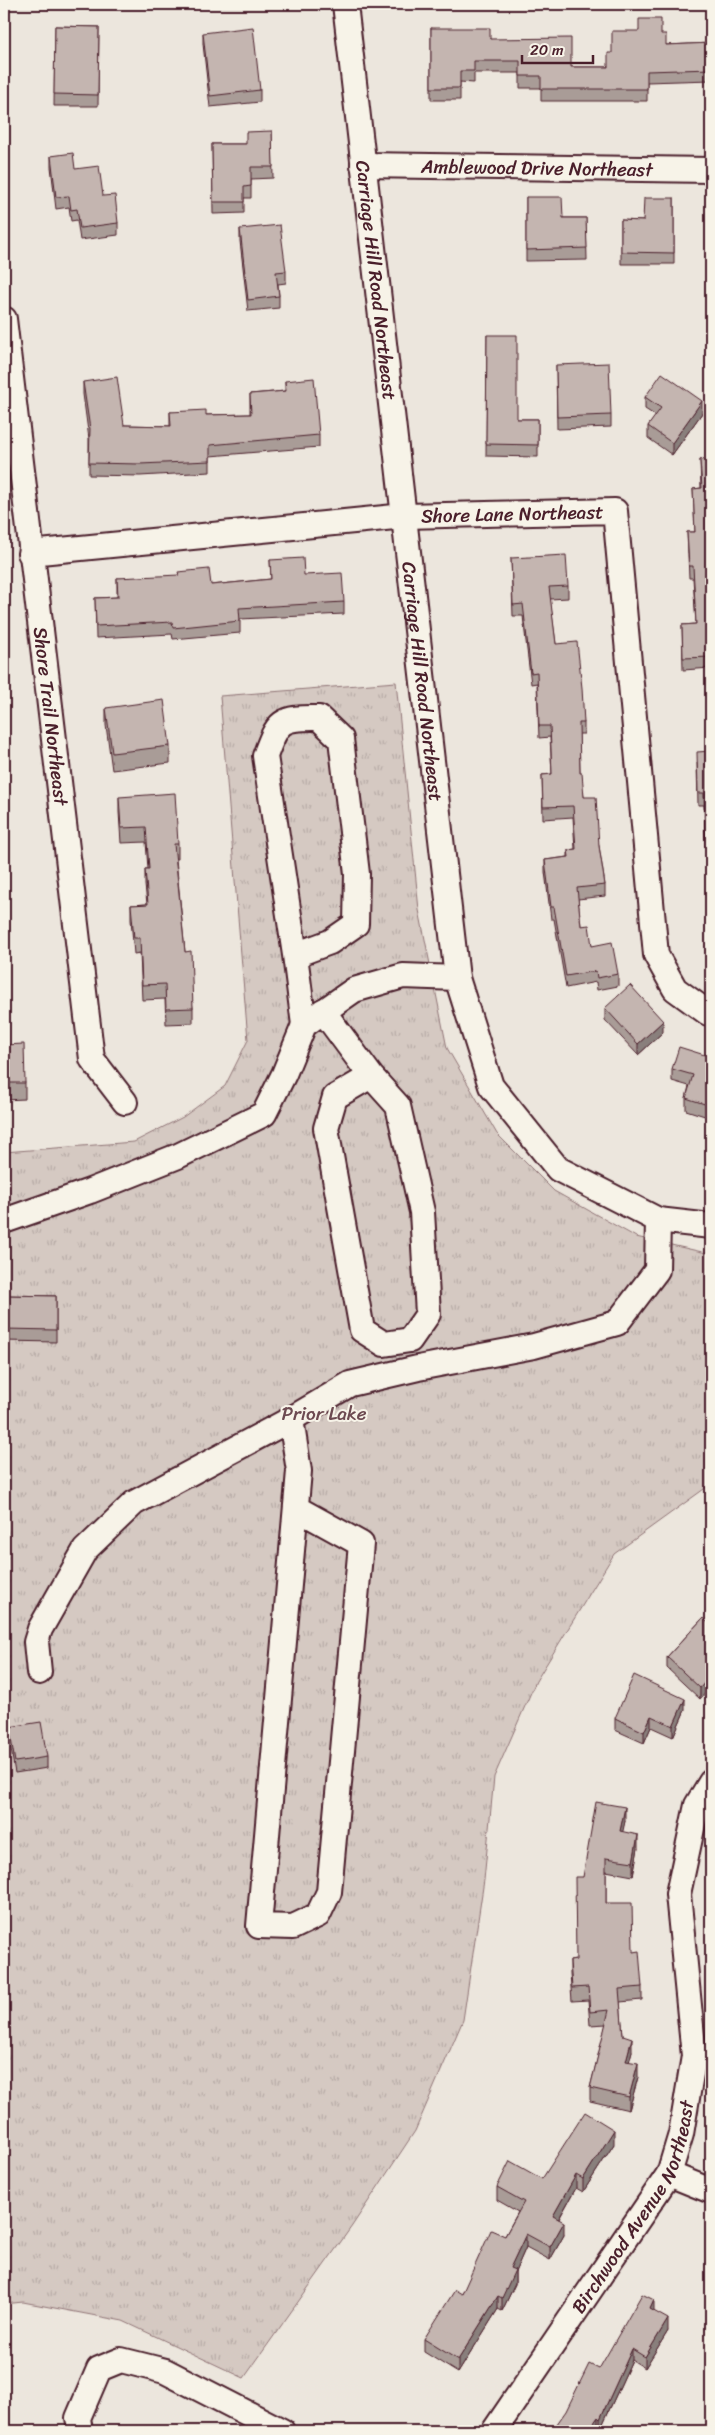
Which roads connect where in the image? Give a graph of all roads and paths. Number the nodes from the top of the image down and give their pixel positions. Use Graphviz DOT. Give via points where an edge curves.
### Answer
graph roads {
  1 [pos="345,4"];
  2 [pos="363,165"];
  3 [pos="711,170"];
  4 [pos="4,319"];
  5 [pos="405,516"];
  6 [pos="30,553"];
  7 [pos="295,955"];
  8 [pos="457,978"];
  9 [pos="323,1012"];
  10 [pos="711,1013"];
  11 [pos="304,1025"];
  12 [pos="371,1076"];
  13 [pos="125,1102"];
  14 [pos="4,1220"];
  15 [pos="658,1220"];
  16 [pos="711,1226"];
  17 [pos="292,1419"];
  18 [pos="296,1508"];
  19 [pos="39,1672"];
  20 [pos="711,1782"];
  21 [pos="669,2174"];
  22 [pos="711,2191"];
  23 [pos="80,2431"];
  24 [pos="282,2431"];
  25 [pos="494,2431"];
  1 -- 2 [label="street, Carriage Hill Road Northeast"];
  2 -- 3 [label="street, Amblewood Drive Northeast"];
  2 -- 5 [label="street, Carriage Hill Road Northeast"];
  4 -- 6 [label="street, Shore Trail Northeast"];
  5 -- 6 [label="street, Shore Lane Northeast"];
  5 -- 8 [label="street, Carriage Hill Road Northeast"];
  5 -- 10 [label="street, Shore Lane Northeast" via="615,511 656,955 675,990"];
  6 -- 13 [label="street, Shore Trail Northeast" via="92,1059"];
  7 -- 7 [label="street" via="330,942 356,924 357,874 341,739 319,718 293,717 275,729 265,756"];
  7 -- 11 [label="street"];
  8 -- 9 [label="street" via="403,976 354,990"];
  8 -- 15 [label="street, Carriage Hill Road Northeast" via="491,1086 558,1169"];
  9 -- 11 [label="street"];
  9 -- 12 [label="street"];
  11 -- 14 [label="street" via="264,1114 178,1156"];
  12 -- 12 [label="street" via="335,1097 326,1128 362,1330 384,1344 410,1340 428,1314 422,1212 398,1106"];
  15 -- 16 [label="street, Carriage Hill Road Northeast"];
  15 -- 17 [label="street" via="657,1270 617,1323 534,1346 350,1384"];
  17 -- 18 [label="street" via="299,1471"];
  17 -- 19 [label="street" via="134,1503 84,1550 40,1629 36,1642"];
  18 -- 18 [label="street" via="292,1548 259,1926 293,1927 318,1914 329,1892 361,1544"];
  20 -- 21 [label="street, Birchwood Avenue Northeast" via="696,1805 678,1894 694,2056 681,2134"];
  21 -- 22 [label="street"];
  21 -- 25 [label="street, Birchwood Avenue Northeast"];
  23 -- 24 [label="street" via="78,2418 99,2369 121,2360 165,2371"];
}
